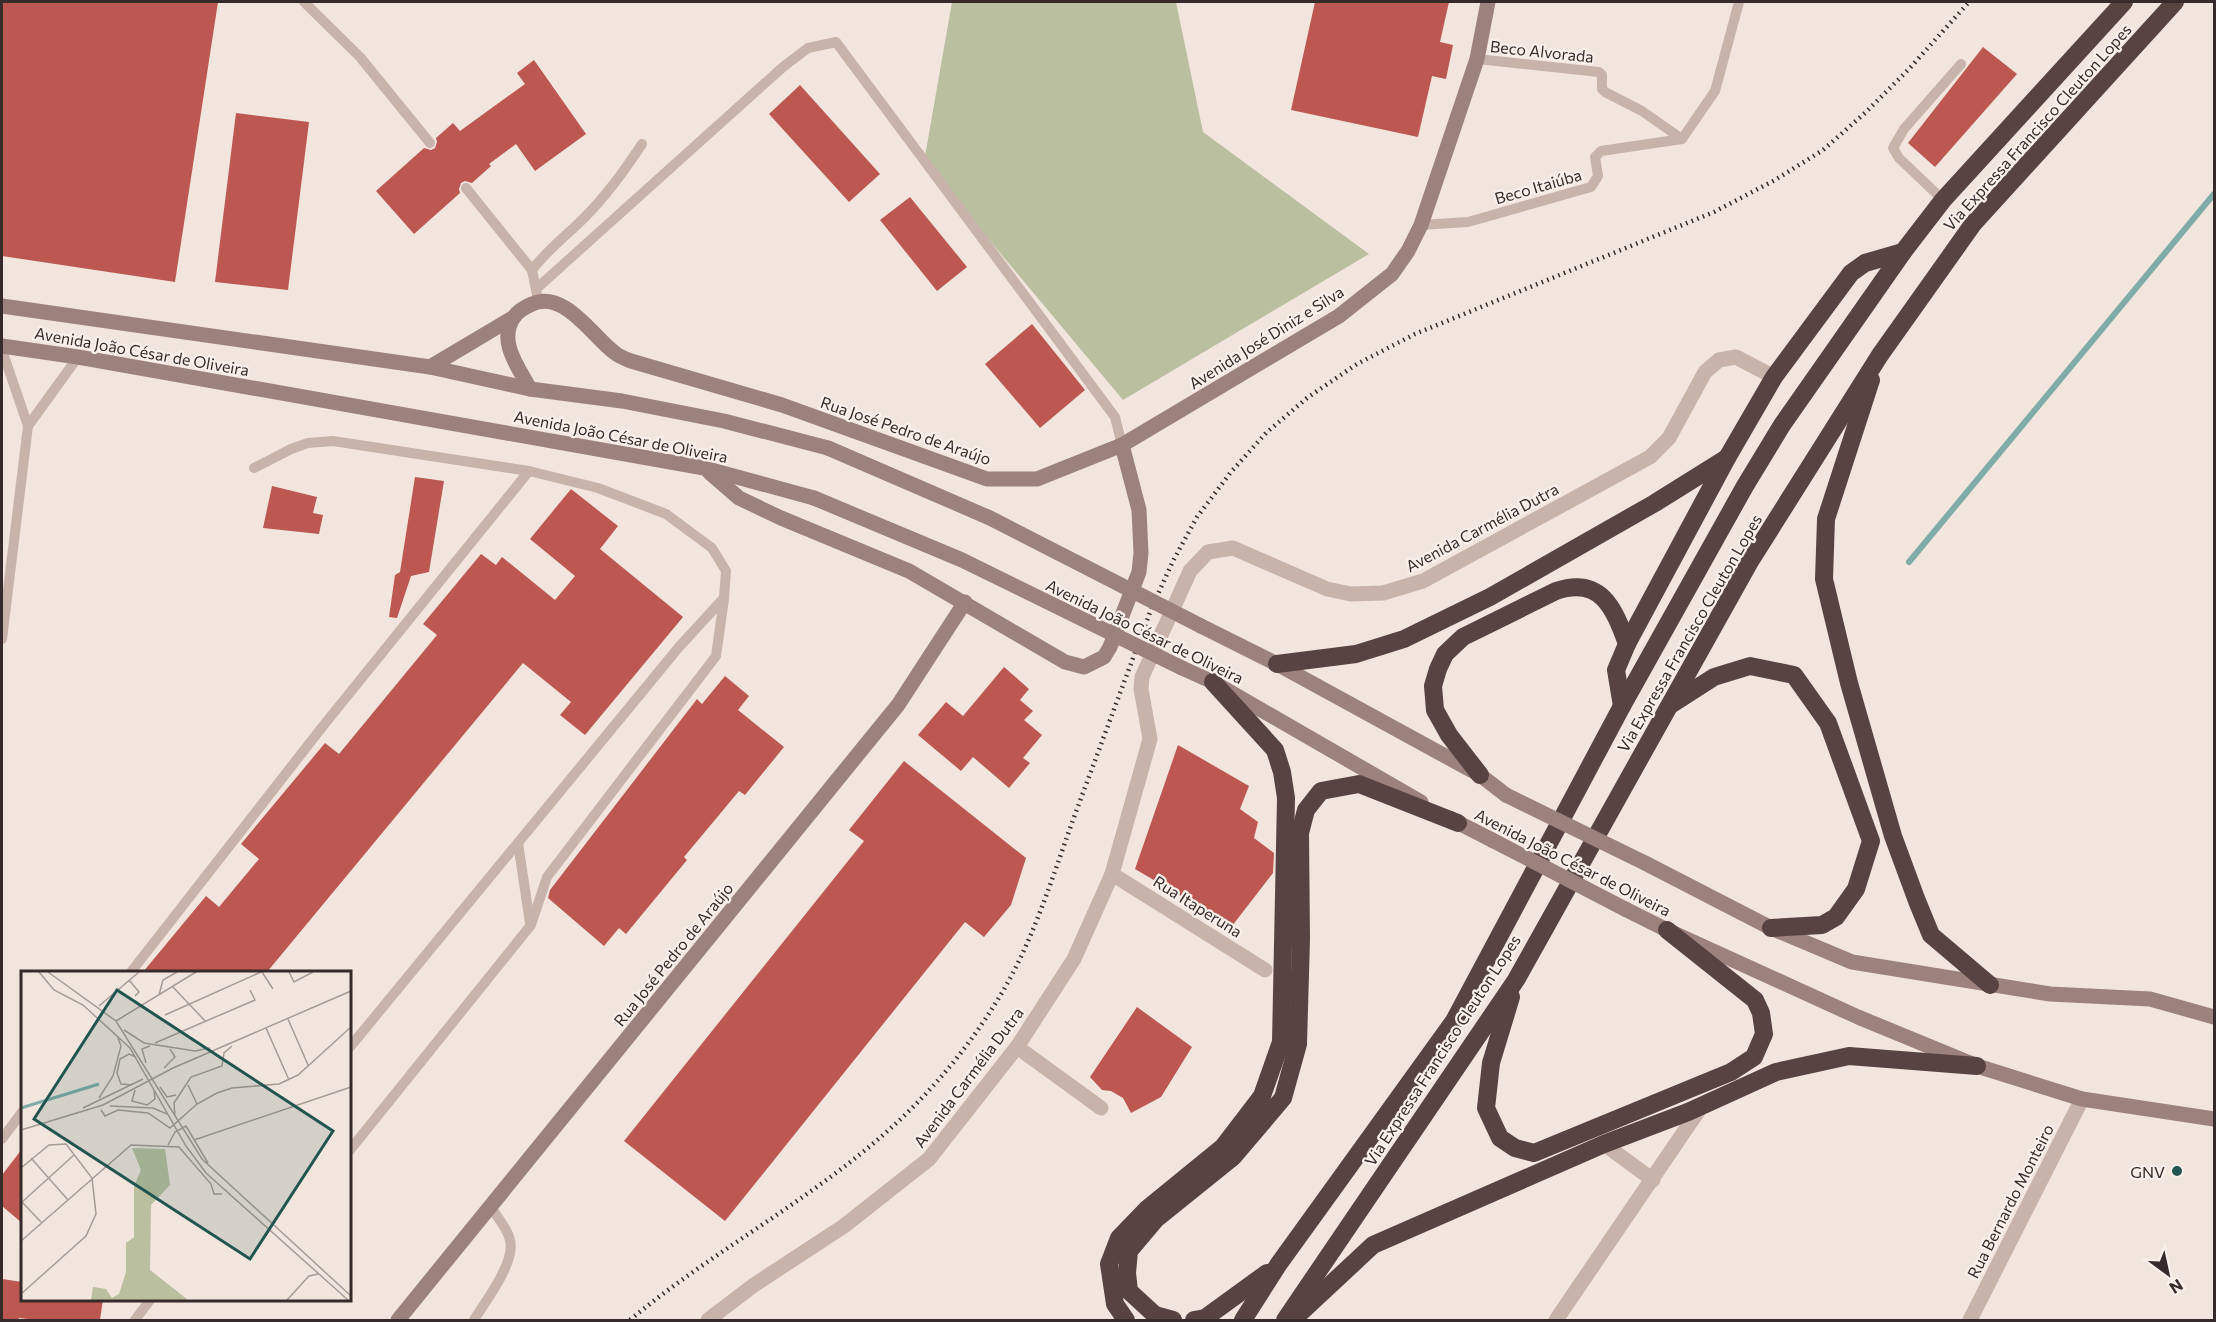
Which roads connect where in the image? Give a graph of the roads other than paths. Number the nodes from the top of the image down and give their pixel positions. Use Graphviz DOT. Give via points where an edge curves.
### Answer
graph roads {
  1 [pos="304,2"];
  2 [pos="1488,2"];
  3 [pos="1739,2"];
  4 [pos="2124,2"];
  5 [pos="2175,2"];
  6 [pos="1477,59"];
  7 [pos="1961,64"];
  8 [pos="1682,139"];
  9 [pos="430,143"];
  10 [pos="642,144"];
  11 [pos="466,188"];
  12 [pos="1943,200"];
  13 [pos="1421,225"];
  14 [pos="1903,252"];
  15 [pos="532,270"];
  16 [pos="537,295"];
  17 [pos="2,306"];
  18 [pos="514,317"];
  19 [pos="2,348"];
  20 [pos="1880,355"];
  21 [pos="78,357"];
  22 [pos="430,367"];
  23 [pos="1774,377"];
  24 [pos="530,389"];
  25 [pos="28,426"];
  26 [pos="1122,445"];
  27 [pos="1727,458"];
  28 [pos="254,468"];
  29 [pos="704,468"];
  30 [pos="529,471"];
  31 [pos="724,598"];
  32 [pos="965,602"];
  33 [pos="2,639"];
  34 [pos="1627,644"];
  35 [pos="1277,664"];
  36 [pos="1214,682"];
  37 [pos="1622,706"];
  38 [pos="1668,707"];
  39 [pos="1480,775"];
  40 [pos="1458,823"];
  41 [pos="518,843"];
  42 [pos="1112,874"];
  43 [pos="531,925"];
  44 [pos="1771,928"];
  45 [pos="1667,930"];
  46 [pos="1265,970"];
  47 [pos="132,971"];
  48 [pos="1516,980"];
  49 [pos="1990,985"];
  50 [pos="2214,1017"];
  51 [pos="351,1046"];
  52 [pos="1017,1047"];
  53 [pos="1977,1066"];
  54 [pos="2082,1099"];
  55 [pos="1703,1104"];
  56 [pos="1101,1108"];
  57 [pos="21,1113"];
  58 [pos="2214,1119"];
  59 [pos="2,1139"];
  60 [pos="1604,1144"];
  61 [pos="351,1149"];
  62 [pos="1653,1180"];
  63 [pos="491,1207"];
  64 [pos="1278,1265"];
  65 [pos="149,1301"];
  66 [pos="135,1320"];
  67 [pos="398,1320"];
  68 [pos="474,1320"];
  69 [pos="708,1320"];
  70 [pos="1126,1320"];
  71 [pos="1173,1320"];
  72 [pos="1194,1320"];
  73 [pos="1243,1320"];
  74 [pos="1286,1320"];
  75 [pos="1292,1320"];
  76 [pos="1556,1320"];
  77 [pos="1970,1320"];
  1 -- 9 [label="lane" via="360,57"];
  2 -- 6 [label="main road, Avenida José Diniz e Silva"];
  3 -- 8 [label="lane" via="1715,91"];
  4 -- 12 [label="highway, Via Expressa Francisco Cleuton Lopes"];
  5 -- 20 [label="highway, Via Expressa Francisco Cleuton Lopes" via="1973,224"];
  6 -- 8 [label="lane, Beco Alvorada" via="1599,72 1605,92 1642,111"];
  6 -- 13 [label="main road, Avenida José Diniz e Silva"];
  7 -- 12 [label="lane" via="1904,129 1893,148"];
  8 -- 13 [label="lane, Beco Itaiúba" via="1601,151 1595,157 1598,176 1591,187 1468,222"];
  10 -- 15 [label="lane" via="616,183"];
  11 -- 15 [label="lane"];
  12 -- 14 [label="highway, Via Expressa Francisco Cleuton Lopes"];
  13 -- 26 [label="main road, Avenida José Diniz e Silva" via="1392,274 1339,316"];
  14 -- 23 [label="highway" via="1864,263 1851,273"];
  14 -- 37 [label="highway, Via Expressa Francisco Cleuton Lopes" via="1782,425"];
  15 -- 16 [label="lane"];
  16 -- 18 [label="main road"];
  16 -- 26 [label="main road, Rua José Pedro de Araújo" via="560,304 616,354 631,362 782,405 987,478 1037,479"];
  16 -- 26 [label="lane" via="783,67 808,48 836,42 1115,417"];
  17 -- 22 [label="main road, Avenida João César de Oliveira"];
  18 -- 22 [label="main road"];
  18 -- 24 [label="main road" via="507,332 508,345"];
  19 -- 21 [label="main road, Avenida João César de Oliveira"];
  19 -- 25 [label="lane"];
  20 -- 38 [label="highway, Via Expressa Francisco Cleuton Lopes" via="1749,563"];
  20 -- 49 [label="highway" via="1826,519 1824,579 1880,792 1917,901 1931,934"];
  21 -- 25 [label="lane"];
  21 -- 29 [label="main road, Avenida João César de Oliveira"];
  22 -- 24 [label="main road, Avenida João César de Oliveira"];
  23 -- 27 [label="highway"];
  23 -- 42 [label="street, Avenida Carmélia Dutra" via="1736,357 1719,360 1705,372 1669,438 1650,457 1423,582 1383,593 1351,594 1327,589 1233,548 1208,552 1190,572 1142,677 1150,739"];
  24 -- 35 [label="main road, Avenida João César de Oliveira, bridge" via="622,401 828,448 990,518"];
  25 -- 33 [label="lane"];
  26 -- 32 [label="main road" via="1139,510 1141,553 1135,585 1104,657 1084,667 1065,662"];
  27 -- 34 [label="highway"];
  27 -- 35 [label="highway" via="1490,597 1404,639 1356,654"];
  28 -- 30 [label="lane" via="308,443 333,441"];
  29 -- 32 [label="main road" via="740,498 909,571"];
  29 -- 36 [label="main road, Avenida João César de Oliveira, bridge" via="814,498 962,560"];
  30 -- 31 [label="lane" via="598,488 666,514 712,548 726,571"];
  30 -- 47 [label="lane"];
  31 -- 41 [label="lane"];
  31 -- 43 [label="lane" via="716,656 547,878"];
  32 -- 63 [label="main road, Rua José Pedro de Araújo" via="898,705"];
  34 -- 37 [label="highway" via="1616,670"];
  34 -- 39 [label="highway" via="1607,601 1593,590 1569,587 1463,637 1445,654 1438,669 1433,686 1435,710"];
  35 -- 39 [label="main road, Avenida João César de Oliveira"];
  36 -- 40 [label="main road, Avenida João César de Oliveira"];
  36 -- 70 [label="highway" via="1275,750 1282,772 1286,798 1281,1042 1262,1096 1223,1147 1147,1209 1119,1238 1109,1264 1115,1304"];
  37 -- 64 [label="highway, Via Expressa Francisco Cleuton Lopes" via="1454,1021"];
  38 -- 44 [label="highway" via="1714,677 1750,666 1794,675 1828,723 1871,841 1856,889 1836,917 1822,925"];
  38 -- 48 [label="highway, Via Expressa Francisco Cleuton Lopes"];
  39 -- 44 [label="main road, Avenida João César de Oliveira, bridge" via="1506,795"];
  40 -- 45 [label="main road, Avenida João César de Oliveira, bridge"];
  40 -- 71 [label="highway" via="1359,784 1321,791 1306,810 1300,833 1298,1044 1283,1098 1233,1157 1156,1219 1129,1251 1130,1291 1155,1315"];
  41 -- 43 [label="lane"];
  41 -- 51 [label="lane"];
  42 -- 46 [label="street, Rua Itaperuna"];
  42 -- 52 [label="street, Avenida Carmélia Dutra" via="1074,959"];
  43 -- 61 [label="lane"];
  44 -- 49 [label="main road, Avenida João César de Oliveira" via="1852,962"];
  45 -- 48 [label="highway" via="1755,1000 1764,1034 1754,1057 1731,1072 1534,1153 1515,1148 1500,1138 1486,1108 1491,1063"];
  45 -- 53 [label="main road, Avenida João César de Oliveira"];
  48 -- 74 [label="highway, Via Expressa Francisco Cleuton Lopes"];
  49 -- 50 [label="main road, Avenida João César de Oliveira" via="2050,994 2150,999"];
  52 -- 56 [label="street"];
  52 -- 69 [label="street, Avenida Carmélia Dutra" via="929,1159 844,1226"];
  53 -- 54 [label="main road, Avenida João César de Oliveira"];
  53 -- 55 [label="highway" via="1848,1056 1776,1072"];
  54 -- 58 [label="main road, Avenida João César de Oliveira"];
  54 -- 77 [label="street, Rua Bernardo Monteiro"];
  55 -- 60 [label="highway"];
  55 -- 62 [label="street"];
  57 -- 59 [label="lane"];
  60 -- 62 [label="street"];
  60 -- 75 [label="highway" via="1373,1245"];
  62 -- 76 [label="street"];
  63 -- 67 [label="main road, Rua José Pedro de Araújo"];
  63 -- 68 [label="lane" via="510,1239 510,1253 507,1265"];
  64 -- 72 [label="highway" via="1206,1318"];
  64 -- 73 [label="highway, Via Expressa Francisco Cleuton Lopes"];
  65 -- 66 [label="lane"];
}
